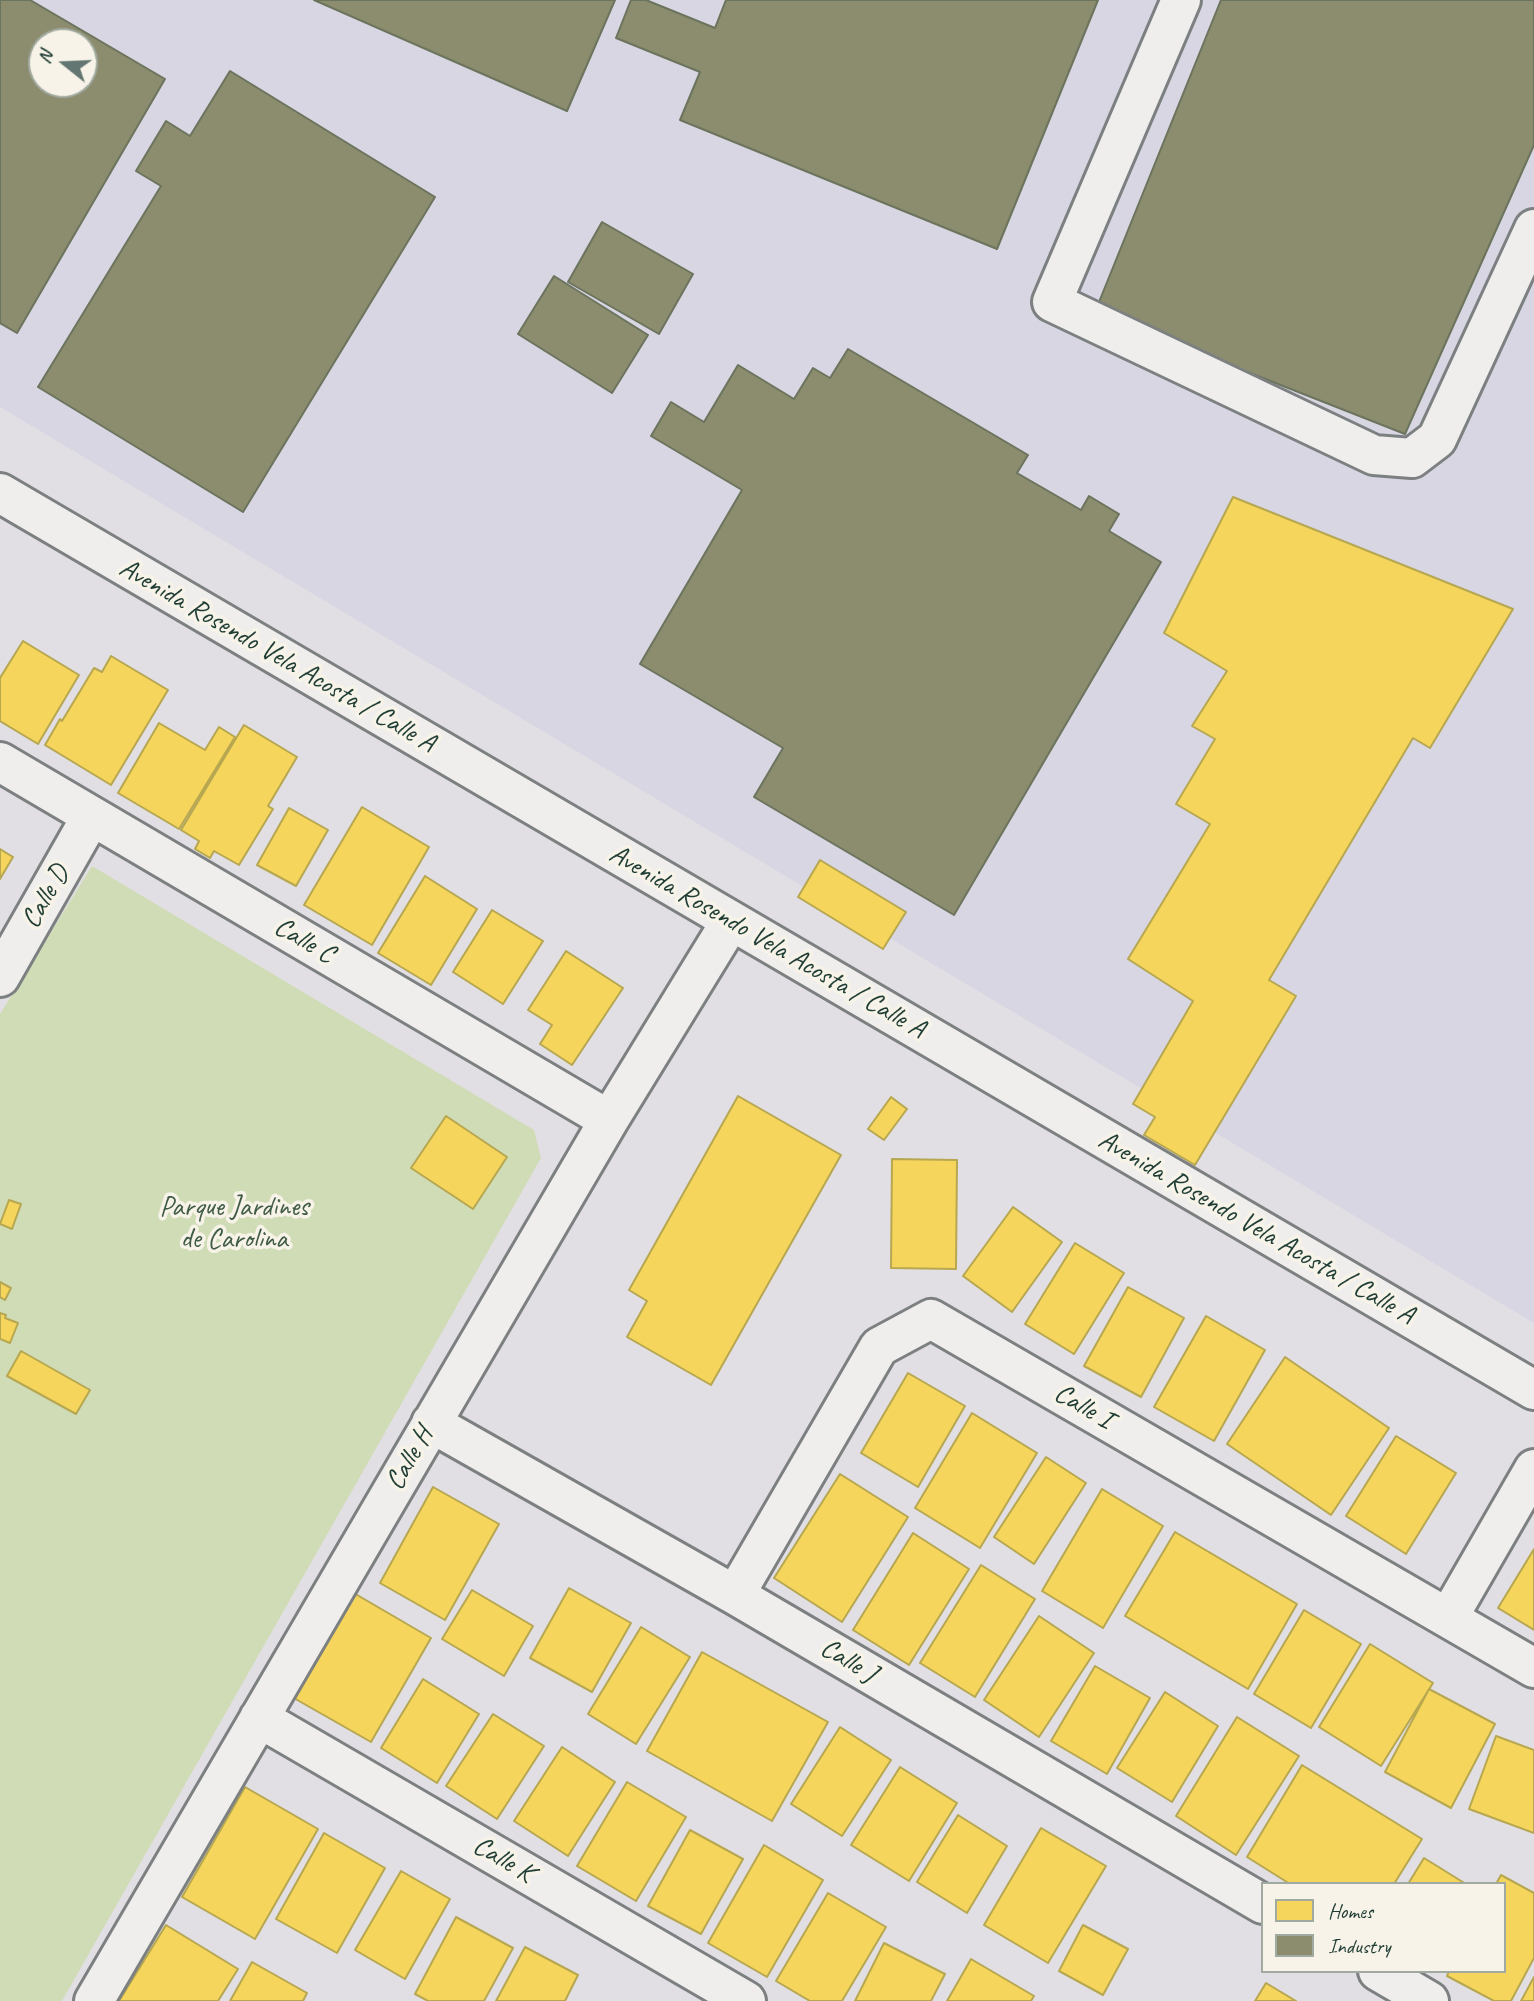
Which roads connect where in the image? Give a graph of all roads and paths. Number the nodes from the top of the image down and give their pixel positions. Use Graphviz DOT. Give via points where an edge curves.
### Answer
graph roads {
  1 [pos="1181,0"];
  2 [pos="1534,229"];
  3 [pos="0,493"];
  4 [pos="0,762"];
  5 [pos="92,817"];
  6 [pos="731,921"];
  7 [pos="0,976"];
  8 [pos="609,1119"];
  9 [pos="1534,1390"];
  10 [pos="431,1423"];
  11 [pos="1534,1469"];
  12 [pos="735,1595"];
  13 [pos="1448,1618"];
  14 [pos="1534,1668"];
  15 [pos="260,1718"];
  16 [pos="1261,1903"];
  17 [pos="1381,1973"];
  18 [pos="94,2001"];
  19 [pos="746,2001"];
  20 [pos="1429,2001"];
  1 -- 2 [label="street" via="1052,302 1374,455 1412,458 1437,439"];
  3 -- 6 [label="street, Avenida Rosendo Vela Acosta / Calle A"];
  4 -- 5 [label="street, Calle C"];
  5 -- 7 [label="street, Calle D"];
  5 -- 8 [label="street, Calle C"];
  6 -- 8 [label="street, Calle H"];
  6 -- 9 [label="street, Avenida Rosendo Vela Acosta / Calle A"];
  8 -- 10 [label="street, Calle H"];
  10 -- 12 [label="street, Calle J"];
  10 -- 15 [label="street, Calle H"];
  11 -- 13 [label="street"];
  12 -- 13 [label="street, Calle I" via="879,1347 931,1319"];
  12 -- 16 [label="street, Calle J"];
  13 -- 14 [label="street, Calle I"];
  15 -- 18 [label="street, Calle H"];
  15 -- 19 [label="street, Calle K"];
  17 -- 20 [label="street"];
}
